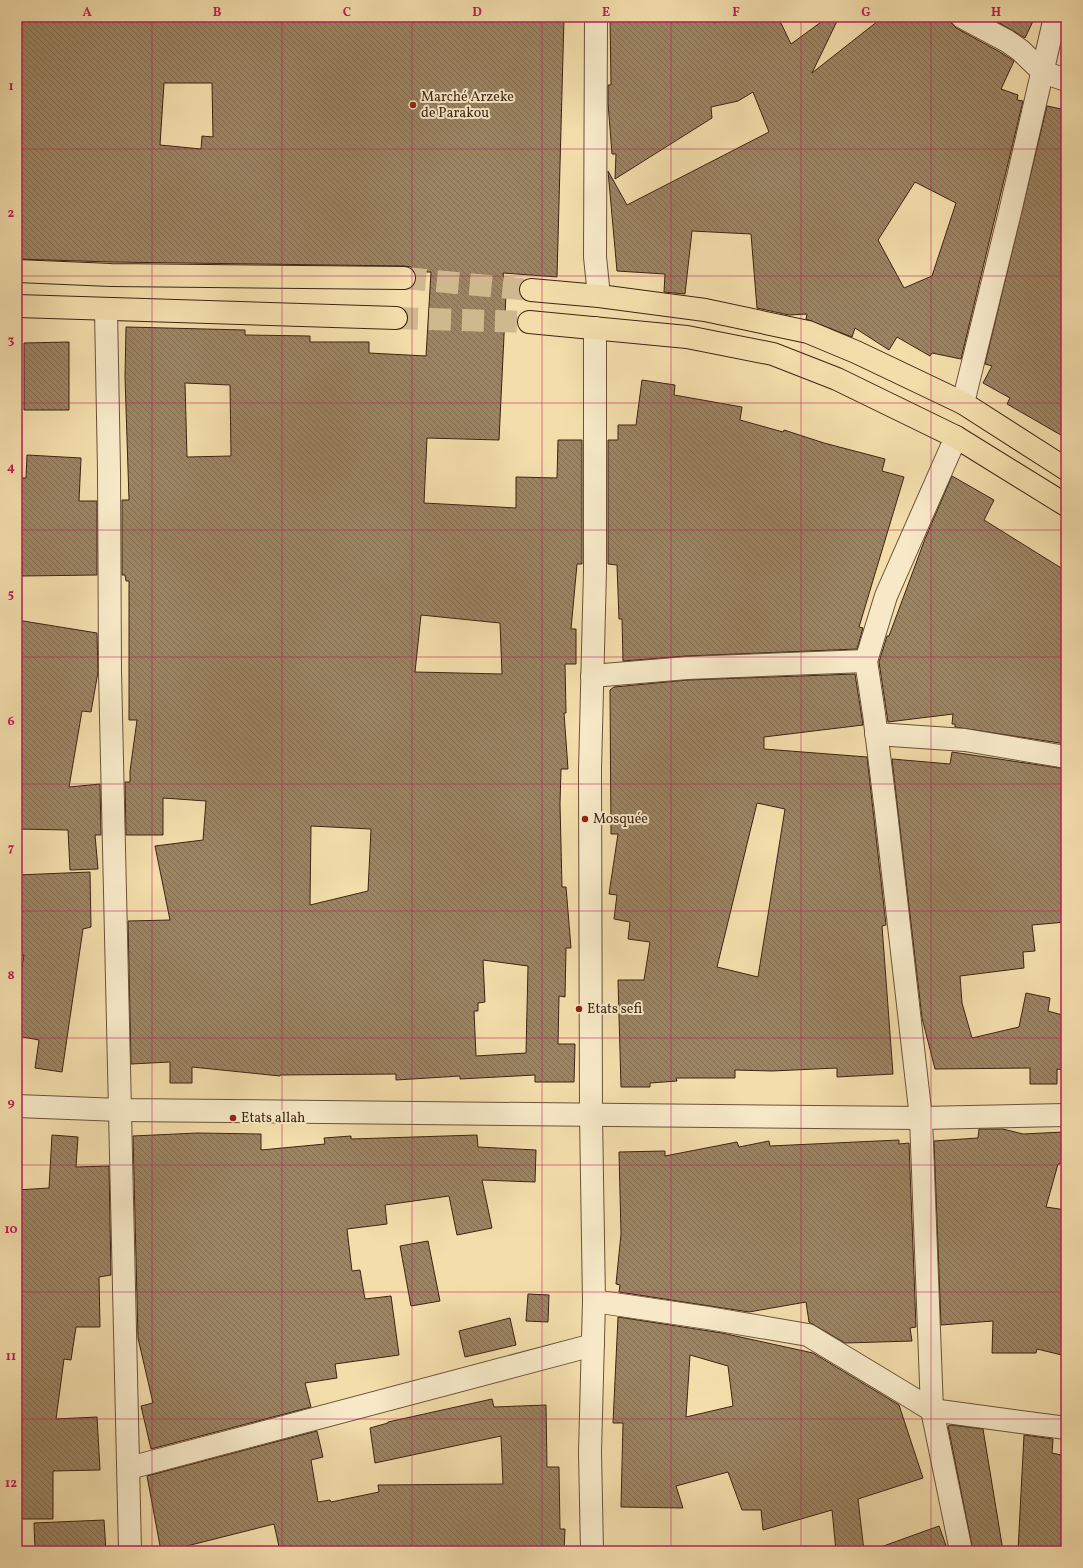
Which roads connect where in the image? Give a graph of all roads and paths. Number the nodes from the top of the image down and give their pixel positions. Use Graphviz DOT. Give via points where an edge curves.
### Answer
graph roads {
  1 [pos="596,17"];
  2 [pos="962,17"];
  3 [pos="1055,17"];
  4 [pos="1043,72"];
  5 [pos="1066,80"];
  6 [pos="17,271"];
  7 [pos="404,278"];
  8 [pos="531,290"];
  9 [pos="599,296"];
  10 [pos="17,306"];
  11 [pos="106,310"];
  12 [pos="396,318"];
  13 [pos="529,322"];
  14 [pos="595,328"];
  15 [pos="963,403"];
  16 [pos="956,437"];
  17 [pos="1066,469"];
  18 [pos="1066,505"];
  19 [pos="866,662"];
  20 [pos="592,676"];
  21 [pos="876,734"];
  22 [pos="1066,757"];
  23 [pos="17,1106"];
  24 [pos="120,1110"];
  25 [pos="591,1115"];
  26 [pos="1066,1115"];
  27 [pos="921,1118"];
  28 [pos="594,1301"];
  29 [pos="593,1345"];
  30 [pos="932,1410"];
  31 [pos="1066,1428"];
  32 [pos="129,1468"];
  33 [pos="130,1551"];
  34 [pos="592,1551"];
  35 [pos="961,1551"];
  1 -- 9 [label="street" via="595,256"];
  2 -- 4 [label="street" via="1007,40"];
  3 -- 4 [label="street"];
  4 -- 5 [label="street"];
  4 -- 15 [label="street"];
  6 -- 7 [label="main road" via="111,275"];
  8 -- 9 [label="main road"];
  9 -- 15 [label="main road" via="705,310 808,332"];
  10 -- 11 [label="main road"];
  11 -- 12 [label="main road"];
  11 -- 24 [label="street" via="110,672"];
  13 -- 14 [label="main road"];
  14 -- 16 [label="main road" via="687,337 772,354 838,379"];
  14 -- 20 [label="street" via="595,570"];
  15 -- 17 [label="main road"];
  16 -- 18 [label="main road"];
  16 -- 19 [label="street" via="886,596"];
  19 -- 20 [label="street" via="687,668"];
  19 -- 21 [label="street"];
  20 -- 25 [label="street"];
  21 -- 22 [label="street" via="965,740"];
  21 -- 27 [label="street"];
  23 -- 24 [label="street"];
  24 -- 25 [label="street"];
  24 -- 32 [label="street"];
  25 -- 27 [label="street"];
  25 -- 28 [label="street"];
  26 -- 27 [label="street"];
  27 -- 30 [label="street"];
  28 -- 29 [label="street"];
  28 -- 30 [label="street" via="808,1335"];
  29 -- 32 [label="street"];
  29 -- 34 [label="street" via="590,1452"];
  30 -- 31 [label="street"];
  30 -- 35 [label="street"];
  32 -- 33 [label="street"];
}
